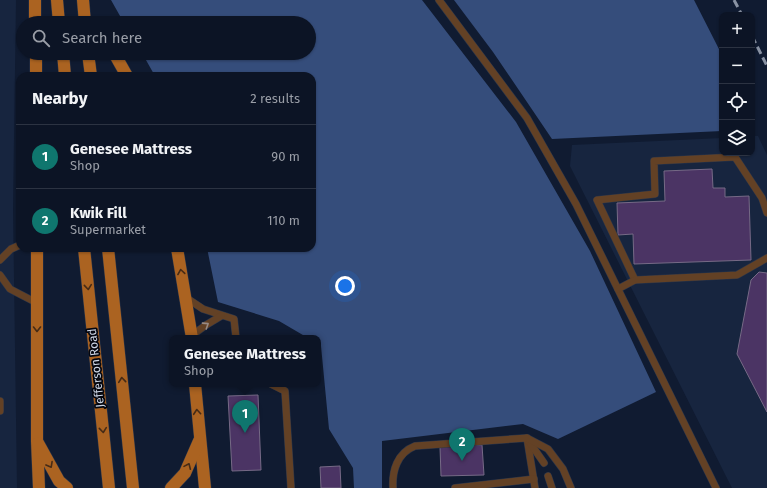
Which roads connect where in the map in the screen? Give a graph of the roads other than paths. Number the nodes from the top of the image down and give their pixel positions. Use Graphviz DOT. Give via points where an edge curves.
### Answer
graph roads {
  1 [pos="35,0"];
  2 [pos="57,0"];
  3 [pos="439,0"];
  4 [pos="83,3"];
  5 [pos="35,16"];
  6 [pos="59,16"];
  7 [pos="84,16"];
  8 [pos="90,16"];
  9 [pos="36,60"];
  10 [pos="64,60"];
  11 [pos="89,60"];
  12 [pos="118,60"];
  13 [pos="36,72"];
  14 [pos="65,72"];
  15 [pos="90,72"];
  16 [pos="125,72"];
  17 [pos="767,213"];
  18 [pos="16,247"];
  19 [pos="37,252"];
  20 [pos="84,252"];
  21 [pos="108,252"];
  22 [pos="178,252"];
  23 [pos="767,258"];
  24 [pos="0,260"];
  25 [pos="0,275"];
  26 [pos="635,280"];
  27 [pos="618,289"];
  28 [pos="185,297"];
  29 [pos="37,302"];
  30 [pos="221,316"];
  31 [pos="192,335"];
  32 [pos="194,335"];
  33 [pos="236,335"];
  34 [pos="195,387"];
  35 [pos="277,387"];
  36 [pos="0,401"];
  37 [pos="0,411"];
  38 [pos="527,438"];
  39 [pos="37,440"];
  40 [pos="200,440"];
  41 [pos="544,463"];
  42 [pos="548,476"];
  43 [pos="534,479"];
  44 [pos="523,480"];
  45 [pos="512,485"];
  46 [pos="494,486"];
  47 [pos="476,487"];
  48 [pos="39,488"];
  49 [pos="67,488"];
  50 [pos="109,488"];
  51 [pos="133,488"];
  52 [pos="171,488"];
  53 [pos="205,488"];
  54 [pos="291,488"];
  55 [pos="393,488"];
  56 [pos="455,488"];
  57 [pos="524,488"];
  58 [pos="535,488"];
  59 [pos="552,488"];
  60 [pos="571,488"];
  61 [pos="716,488"];
  1 -- 5 [label="main road"];
  2 -- 6 [label="main road"];
  3 -- 27 [label="lane" via="527,118 576,204"];
  4 -- 7 [label="main road"];
  4 -- 8 [label="main road"];
  9 -- 13 [label="main road"];
  10 -- 14 [label="main road"];
  11 -- 15 [label="main road"];
  12 -- 16 [label="main road"];
  17 -- 26 [label="lane" via="762,198 735,157 654,161 656,194 597,200"];
  18 -- 24 [label="lane"];
  19 -- 29 [label="main road"];
  20 -- 50 [label="main road, Jefferson Road, one-way"];
  51 -- 21 [label="main road, Jefferson Road, one-way"];
  28 -- 22 [label="main road, one-way"];
  23 -- 26 [label="lane" via="737,275"];
  25 -- 29 [label="lane" via="10,288"];
  26 -- 27 [label="lane"];
  27 -- 61 [label="lane"];
  28 -- 30 [label="lane" via="202,309"];
  28 -- 31 [label="main road"];
  29 -- 39 [label="main road, one-way"];
  32 -- 30 [label="lane, one-way"];
  30 -- 33 [label="lane" via="234,319"];
  40 -- 34 [label="main road, one-way"];
  35 -- 54 [label="lane" via="285,391"];
  36 -- 37 [label="lane"];
  38 -- 41 [label="lane"];
  38 -- 43 [label="lane"];
  38 -- 55 [label="lane" via="410,448 398,461 393,476"];
  38 -- 60 [label="lane" via="548,449 563,469"];
  39 -- 48 [label="main road"];
  39 -- 49 [label="main road, one-way" via="59,481"];
  52 -- 40 [label="main road, one-way" via="185,473"];
  40 -- 53 [label="main road"];
  42 -- 59 [label="lane"];
  43 -- 44 [label="lane"];
  43 -- 58 [label="lane"];
  44 -- 45 [label="lane"];
  44 -- 57 [label="lane"];
  45 -- 46 [label="lane"];
  46 -- 47 [label="lane"];
  47 -- 56 [label="lane"];
}
